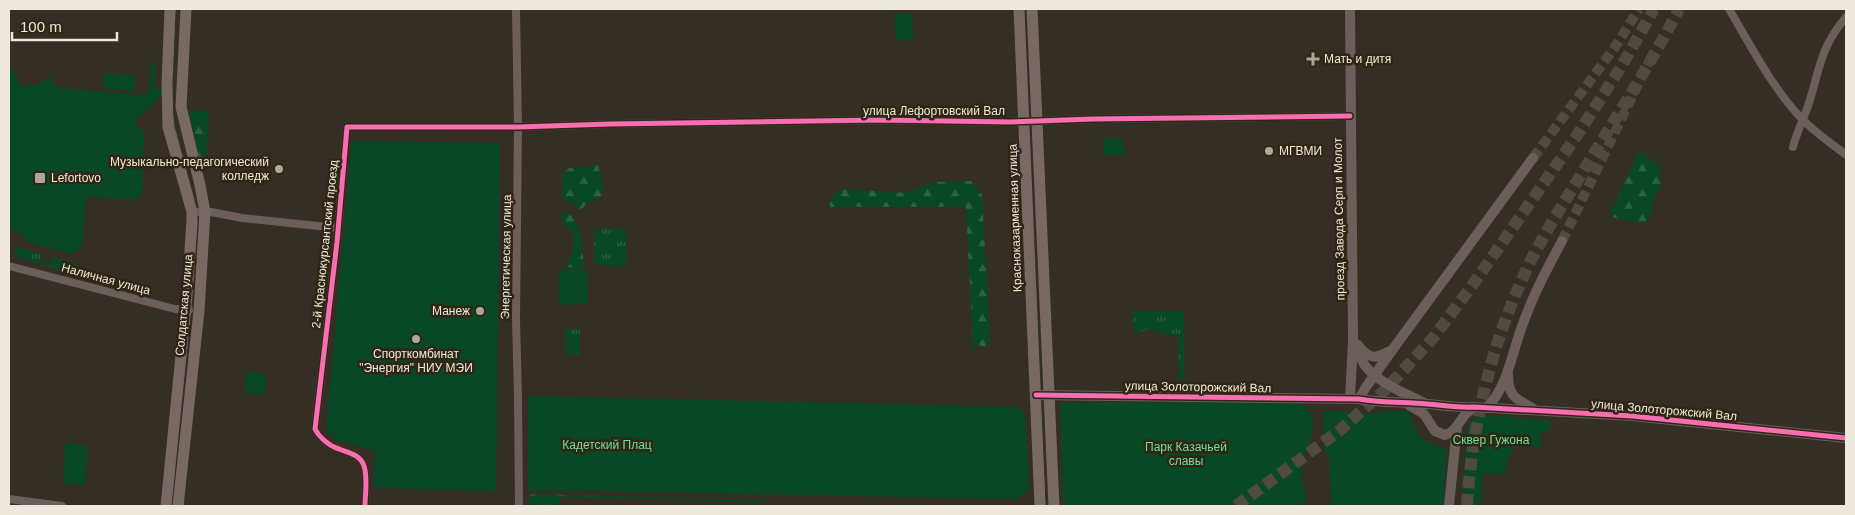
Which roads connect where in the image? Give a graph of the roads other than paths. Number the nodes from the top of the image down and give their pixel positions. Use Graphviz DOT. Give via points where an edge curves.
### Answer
graph roads {
  1 [pos="170,9"];
  2 [pos="186,9"];
  3 [pos="516,9"];
  4 [pos="1019,9"];
  5 [pos="1032,9"];
  6 [pos="1350,9"];
  7 [pos="1729,9"];
  8 [pos="1846,17"];
  9 [pos="1350,116"];
  10 [pos="1802,120"];
  11 [pos="1030,121"];
  12 [pos="518,127"];
  13 [pos="1793,147"];
  14 [pos="1846,155"];
  15 [pos="1533,158"];
  16 [pos="192,212"];
  17 [pos="205,212"];
  18 [pos="337,228"];
  19 [pos="1562,241"];
  20 [pos="9,266"];
  21 [pos="186,310"];
  22 [pos="198,311"];
  23 [pos="1353,337"];
  24 [pos="1393,349"];
  25 [pos="1508,371"];
  26 [pos="1375,374"];
  27 [pos="1036,395"];
  28 [pos="1049,395"];
  29 [pos="1354,399"];
  30 [pos="1406,404"];
  31 [pos="1426,404"];
  32 [pos="1447,406"];
  33 [pos="1474,407"];
  34 [pos="1486,408"];
  35 [pos="1538,411"];
  36 [pos="1430,421"];
  37 [pos="1458,425"];
  38 [pos="1442,434"];
  39 [pos="1846,438"];
  40 [pos="1454,450"];
  41 [pos="9,499"];
  42 [pos="62,506"];
  43 [pos="166,506"];
  44 [pos="178,506"];
  45 [pos="365,506"];
  46 [pos="519,506"];
  47 [pos="1040,506"];
  48 [pos="1054,506"];
  49 [pos="1449,506"];
  1 -- 16 [label="main road, Солдатская улица" via="168,127"];
  2 -- 17 [label="main road, Солдатская улица" via="181,107"];
  3 -- 12 [label="street, Энергетическая улица"];
  4 -- 11 [label="main road, Красноказарменная улица"];
  5 -- 11 [label="main road, Красноказарменная улица"];
  6 -- 9 [label="street, проезд Завода Серп и Молот"];
  7 -- 10 [label="street" via="1766,71"];
  8 -- 10 [label="street" via="1834,31 1823,53"];
  9 -- 11 [label="street, улица Лефортовский Вал"];
  9 -- 23 [label="street, проезд Завода Серп и Молот"];
  10 -- 13 [label="street"];
  10 -- 14 [label="street"];
  11 -- 12 [label="street, улица Лефортовский Вал" via="879,120"];
  11 -- 27 [label="main road, Красноказарменная улица"];
  11 -- 28 [label="main road, Красноказарменная улица"];
  12 -- 18 [label="street, 2-й Краснокурсантский проезд" via="347,127"];
  12 -- 46 [label="street, Энергетическая улица" via="516,320"];
  15 -- 24 [label="street"];
  16 -- 17 [label="street"];
  16 -- 21 [label="main road, Солдатская улица"];
  17 -- 18 [label="street"];
  17 -- 22 [label="main road, Солдатская улица"];
  18 -- 45 [label="street, 2-й Краснокурсантский проезд" via="315,429 319,436 362,462 365,468"];
  19 -- 25 [label="street" via="1523,322"];
  20 -- 21 [label="street, Наличная улица"];
  21 -- 22 [label="street, Наличная улица"];
  21 -- 43 [label="main road, Солдатская улица"];
  22 -- 44 [label="main road, Солдатская улица"];
  23 -- 24 [label="street" via="1370,357 1377,358"];
  23 -- 26 [label="street" via="1361,359"];
  23 -- 29 [label="street, проезд Завода Серп и Молот"];
  24 -- 26 [label="street"];
  25 -- 34 [label="street" via="1494,400"];
  25 -- 35 [label="street" via="1510,393"];
  26 -- 29 [label="street"];
  26 -- 31 [label="street" via="1383,382"];
  27 -- 28 [label="street, улица Золоторожский Вал"];
  27 -- 47 [label="main road, Красноказарменная улица"];
  28 -- 29 [label="street, улица Золоторожский Вал"];
  28 -- 48 [label="main road, Красноказарменная улица"];
  29 -- 30 [label="street, улица Золоторожский Вал"];
  30 -- 31 [label="street, улица Золоторожский Вал"];
  30 -- 36 [label="street" via="1420,410"];
  31 -- 32 [label="street, улица Золоторожский Вал"];
  32 -- 33 [label="street, улица Золоторожский Вал"];
  32 -- 36 [label="street" via="1433,411"];
  32 -- 37 [label="street" via="1458,415"];
  33 -- 34 [label="street, улица Золоторожский Вал"];
  33 -- 37 [label="street" via="1464,414"];
  34 -- 35 [label="street, улица Золоторожский Вал"];
  35 -- 39 [label="street, улица Золоторожский Вал" via="1632,416"];
  36 -- 38 [label="street" via="1435,431"];
  37 -- 38 [label="street" via="1449,434"];
  37 -- 40 [label="street"];
  38 -- 40 [label="street"];
  40 -- 49 [label="street"];
  41 -- 42 [label="street"];
}
